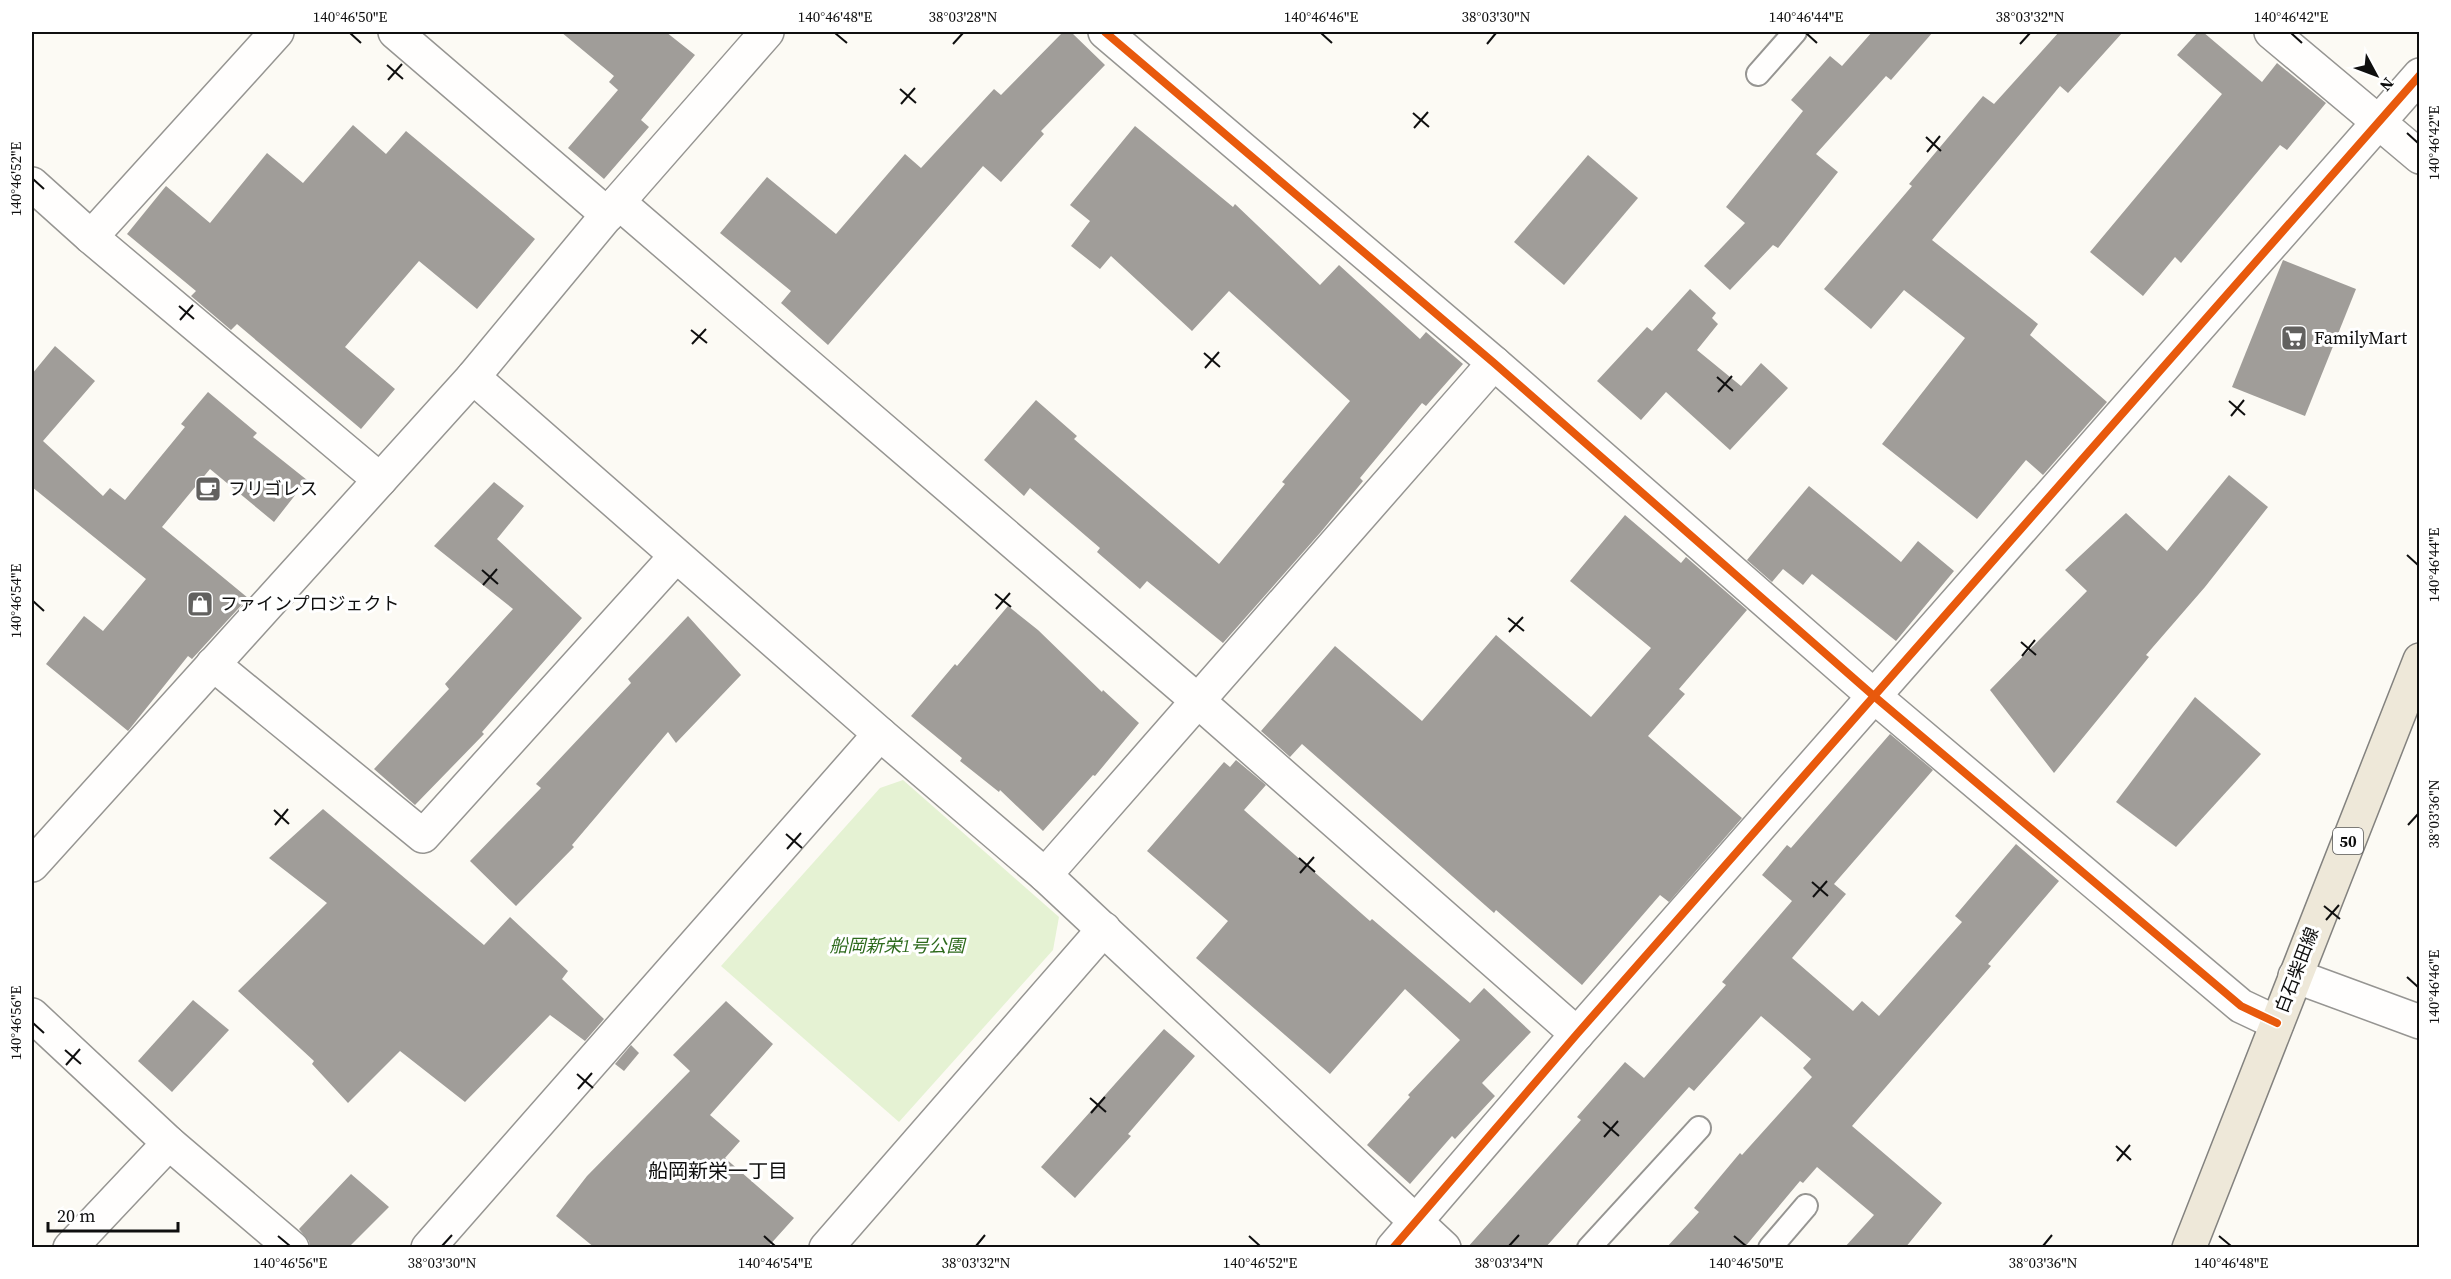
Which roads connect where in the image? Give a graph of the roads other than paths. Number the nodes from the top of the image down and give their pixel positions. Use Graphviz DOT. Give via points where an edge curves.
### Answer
graph roads {
  1 [pos="277,32"];
  2 [pos="395,32"];
  3 [pos="767,32"];
  4 [pos="1105,32"];
  5 [pos="1795,32"];
  6 [pos="2271,32"];
  7 [pos="1758,74"];
  8 [pos="2420,75"];
  9 [pos="2378,123"];
  10 [pos="2420,157"];
  11 [pos="32,184"];
  12 [pos="613,209"];
  13 [pos="91,237"];
  14 [pos="1494,363"];
  15 [pos="473,378"];
  16 [pos="380,480"];
  17 [pos="676,556"];
  18 [pos="2420,660"];
  19 [pos="213,664"];
  20 [pos="1875,697"];
  21 [pos="1198,701"];
  22 [pos="880,734"];
  23 [pos="32,865"];
  24 [pos="1045,875"];
  25 [pos="1104,929"];
  26 [pos="2295,976"];
  27 [pos="32,1015"];
  28 [pos="2420,1022"];
  29 [pos="2277,1023"];
  30 [pos="1576,1034"];
  31 [pos="1699,1128"];
  32 [pos="169,1143"];
  33 [pos="1806,1206"];
  34 [pos="1416,1221"];
  35 [pos="70,1248"];
  36 [pos="292,1248"];
  37 [pos="428,1248"];
  38 [pos="826,1248"];
  39 [pos="1393,1248"];
  40 [pos="1444,1248"];
  41 [pos="1589,1248"];
  42 [pos="1770,1248"];
  43 [pos="2189,1248"];
  1 -- 13 [label="street"];
  2 -- 12 [label="street"];
  3 -- 12 [label="street"];
  4 -- 14 [label="street"];
  5 -- 7 [label="lane"];
  6 -- 9 [label="street"];
  8 -- 9 [label="street"];
  9 -- 10 [label="street"];
  9 -- 20 [label="street"];
  11 -- 13 [label="street"];
  12 -- 15 [label="street"];
  12 -- 21 [label="street"];
  13 -- 16 [label="street"];
  14 -- 20 [label="street"];
  14 -- 21 [label="street"];
  15 -- 16 [label="street"];
  15 -- 17 [label="street"];
  16 -- 19 [label="street"];
  17 -- 19 [label="street" via="423,836"];
  17 -- 22 [label="street"];
  18 -- 26 [label="main road, 白石柴田線 / 50"];
  19 -- 23 [label="street"];
  20 -- 29 [label="street" via="2241,1006"];
  20 -- 30 [label="street"];
  21 -- 24 [label="street"];
  21 -- 30 [label="street"];
  22 -- 24 [label="street"];
  22 -- 37 [label="street"];
  24 -- 25 [label="street"];
  25 -- 34 [label="street"];
  25 -- 38 [label="street"];
  26 -- 28 [label="street"];
  26 -- 29 [label="main road, 白石柴田線 / 50"];
  27 -- 32 [label="street"];
  29 -- 43 [label="main road, 白石柴田線 / 50"];
  30 -- 34 [label="street"];
  31 -- 41 [label="lane"];
  32 -- 35 [label="street"];
  32 -- 36 [label="street"];
  33 -- 42 [label="lane"];
  34 -- 39 [label="street"];
  34 -- 40 [label="street"];
}
